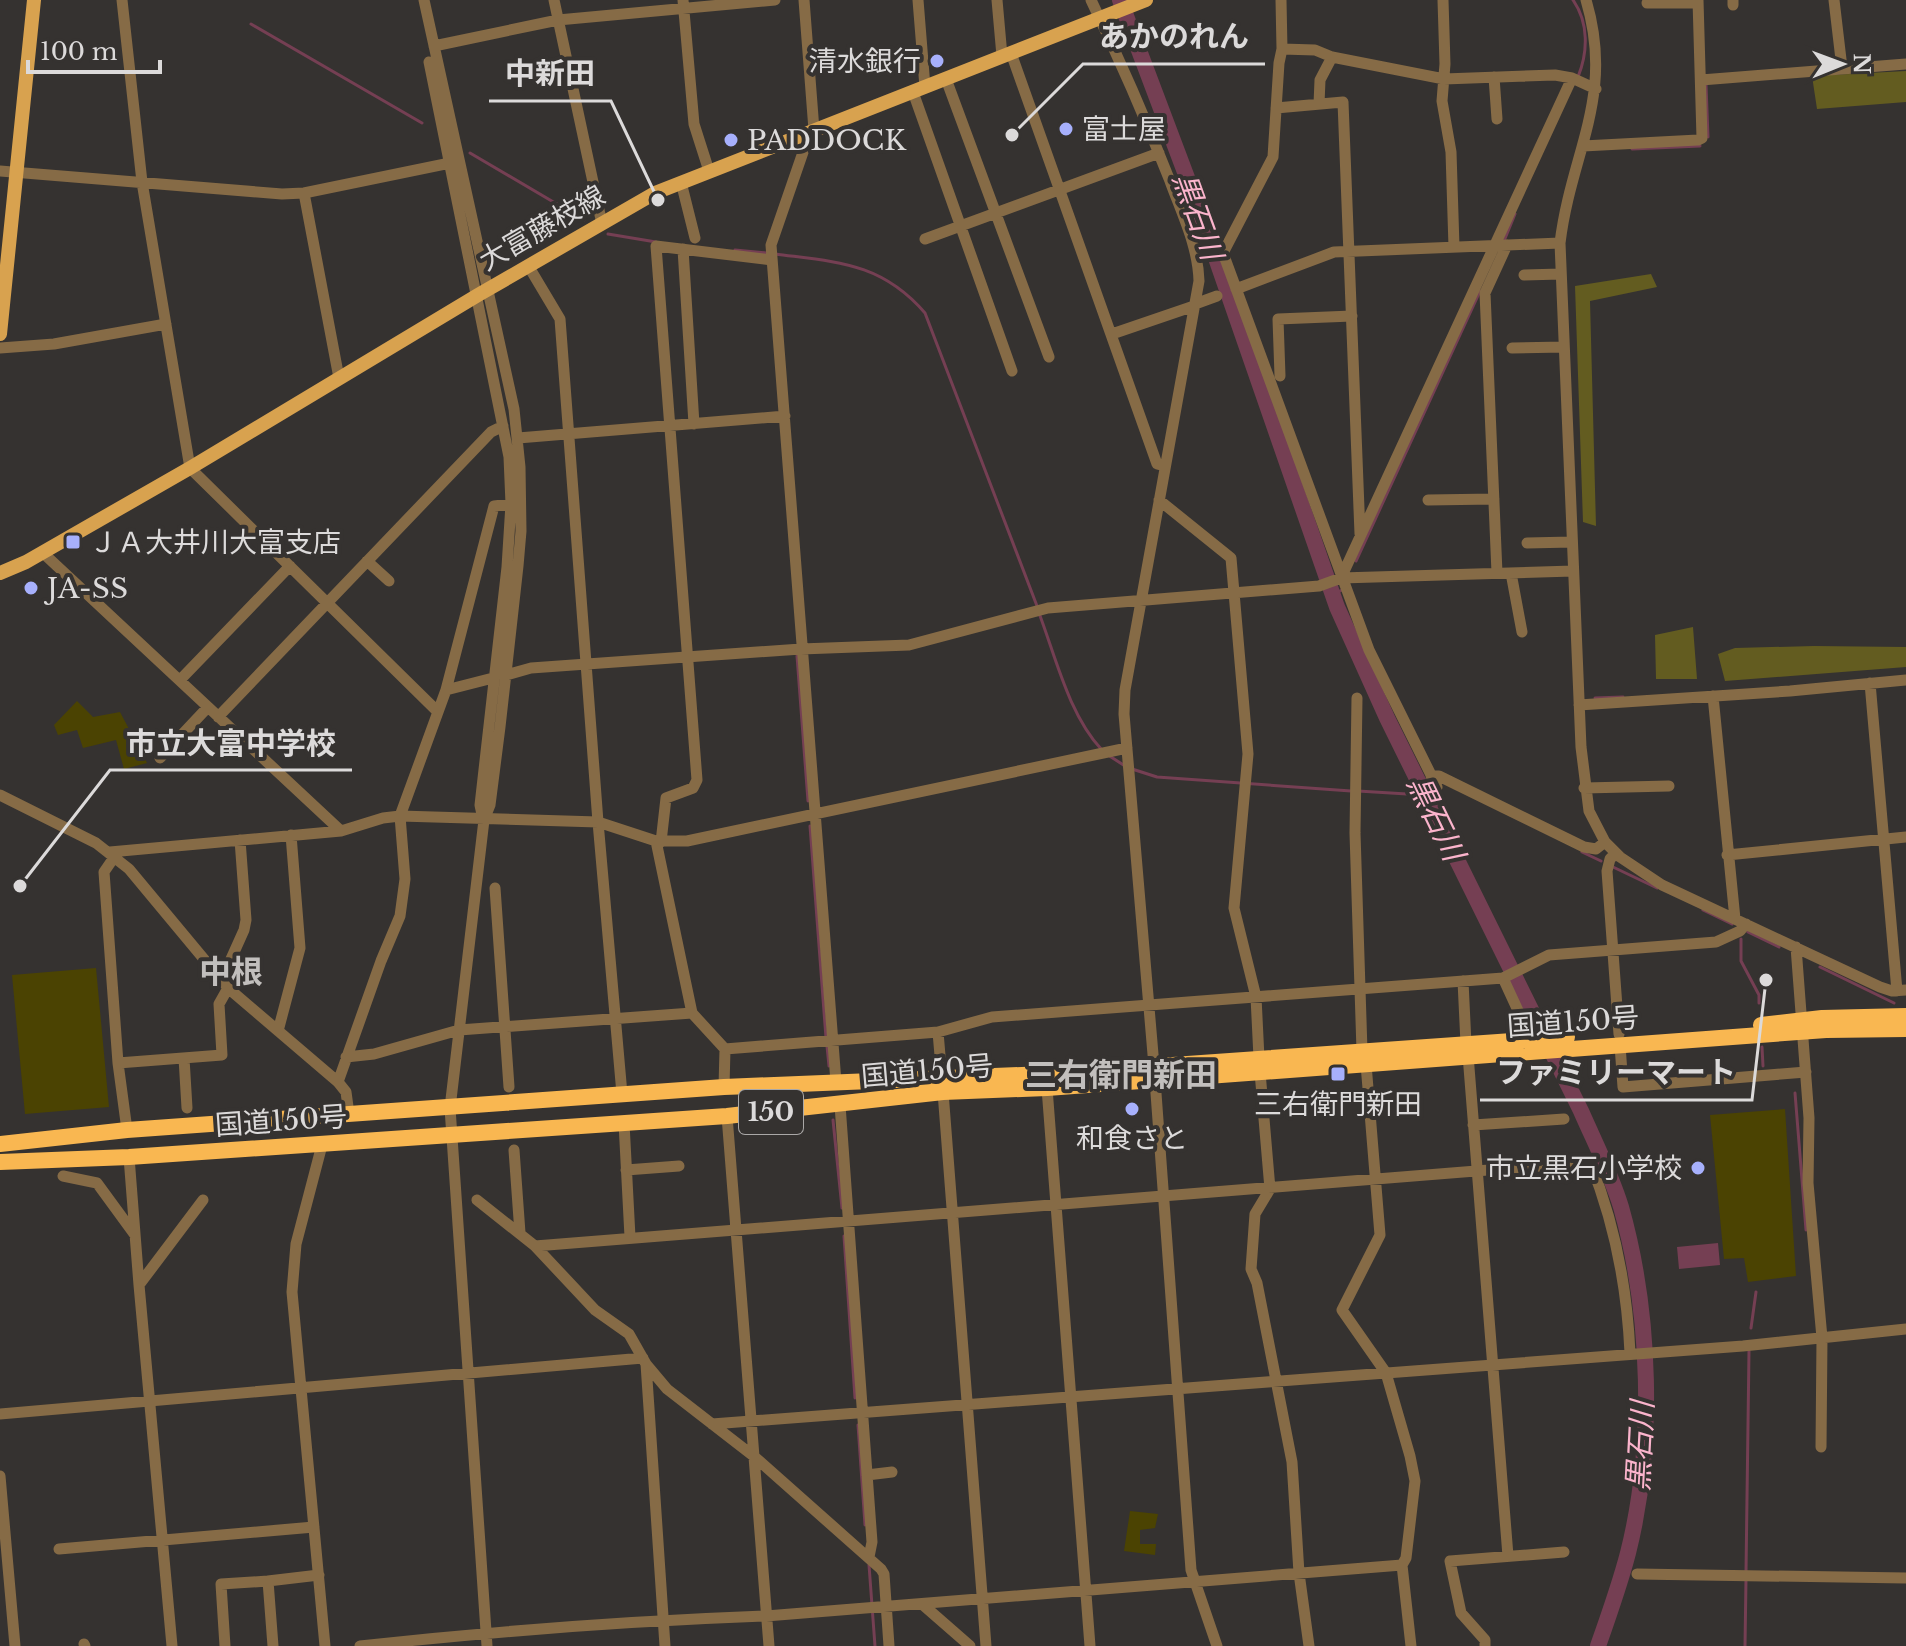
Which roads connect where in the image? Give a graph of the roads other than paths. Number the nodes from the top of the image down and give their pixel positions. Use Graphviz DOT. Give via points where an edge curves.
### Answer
graph roads {
  1 [pos="34,0"];
  2 [pos="122,0"];
  3 [pos="416,0"];
  4 [pos="424,0"];
  5 [pos="554,0"];
  6 [pos="775,0"];
  7 [pos="804,0"];
  8 [pos="918,0"];
  9 [pos="997,0"];
  10 [pos="1091,0"];
  11 [pos="1281,0"];
  12 [pos="1443,0"];
  13 [pos="1586,0"];
  14 [pos="1834,0"];
  15 [pos="1698,1"];
  16 [pos="1138,2"];
  17 [pos="1647,3"];
  18 [pos="684,4"];
  19 [pos="1105,16"];
  20 [pos="558,20"];
  21 [pos="434,46"];
  22 [pos="1282,49"];
  23 [pos="1006,55"];
  24 [pos="1332,57"];
  25 [pos="1906,64"];
  26 [pos="1842,68"];
  27 [pos="1494,77"];
  28 [pos="946,79"];
  29 [pos="1444,79"];
  30 [pos="1575,79"];
  31 [pos="1701,80"];
  32 [pos="919,89"];
  33 [pos="1596,89"];
  34 [pos="1319,104"];
  35 [pos="1276,108"];
  36 [pos="1497,119"];
  37 [pos="812,131"];
  38 [pos="1583,146"];
  39 [pos="1159,153"];
  40 [pos="450,163"];
  41 [pos="709,171"];
  42 [pos="8,172"];
  43 [pos="142,182"];
  44 [pos="681,182"];
  45 [pos="1060,189"];
  46 [pos="304,193"];
  47 [pos="995,213"];
  48 [pos="602,224"];
  49 [pos="961,226"];
  50 [pos="695,238"];
  51 [pos="925,239"];
  52 [pos="1560,243"];
  53 [pos="1501,246"];
  54 [pos="1454,247"];
  55 [pos="683,249"];
  56 [pos="1349,252"];
  57 [pos="772,256"];
  58 [pos="529,267"];
  59 [pos="1561,274"];
  60 [pos="1524,275"];
  61 [pos="1236,289"];
  62 [pos="482,292"];
  63 [pos="1217,296"];
  64 [pos="1194,305"];
  65 [pos="1352,316"];
  66 [pos="166,324"];
  67 [pos="0,334"];
  68 [pos="1112,334"];
  69 [pos="1564,347"];
  70 [pos="0,348"];
  71 [pos="1512,348"];
  72 [pos="1049,357"];
  73 [pos="1012,371"];
  74 [pos="1280,376"];
  75 [pos="339,378"];
  76 [pos="785,416"];
  77 [pos="694,424"];
  78 [pos="503,426"];
  79 [pos="671,426"];
  80 [pos="568,433"];
  81 [pos="518,438"];
  82 [pos="1165,466"];
  83 [pos="190,468"];
  84 [pos="1494,499"];
  85 [pos="1159,500"];
  86 [pos="1428,500"];
  87 [pos="511,504"];
  88 [pos="1360,537"];
  89 [pos="1572,542"];
  90 [pos="1527,543"];
  91 [pos="42,552"];
  92 [pos="367,561"];
  93 [pos="290,566"];
  94 [pos="1573,571"];
  95 [pos="0,573"];
  96 [pos="1497,573"];
  97 [pos="1511,573"];
  98 [pos="1341,578"];
  99 [pos="389,581"];
  100 [pos="1234,592"];
  101 [pos="1142,599"];
  102 [pos="327,602"];
  103 [pos="1522,632"];
  104 [pos="801,649"];
  105 [pos="688,657"];
  106 [pos="587,664"];
  107 [pos="506,675"];
  108 [pos="493,678"];
  109 [pos="180,680"];
  110 [pos="1906,680"];
  111 [pos="1870,683"];
  112 [pos="446,690"];
  113 [pos="1713,696"];
  114 [pos="1357,698"];
  115 [pos="1579,705"];
  116 [pos="208,707"];
  117 [pos="437,711"];
  118 [pos="218,717"];
  119 [pos="1127,748"];
  120 [pos="160,758"];
  121 [pos="1669,786"];
  122 [pos="1584,788"];
  123 [pos="0,795"];
  124 [pos="815,812"];
  125 [pos="400,816"];
  126 [pos="484,820"];
  127 [pos="598,822"];
  128 [pos="341,831"];
  129 [pos="291,835"];
  130 [pos="1906,837"];
  131 [pos="1884,839"];
  132 [pos="240,840"];
  133 [pos="658,842"];
  134 [pos="1605,842"];
  135 [pos="1616,853"];
  136 [pos="112,854"];
  137 [pos="1727,855"];
  138 [pos="495,888"];
  139 [pos="1741,922"];
  140 [pos="1796,947"];
  141 [pos="1613,950"];
  142 [pos="1503,978"];
  143 [pos="1463,981"];
  144 [pos="225,983"];
  145 [pos="1359,989"];
  146 [pos="1902,991"];
  147 [pos="1256,997"];
  148 [pos="1149,1004"];
  149 [pos="692,1013"];
  150 [pos="1906,1016"];
  151 [pos="616,1018"];
  152 [pos="505,1027"];
  153 [pos="1803,1027"];
  154 [pos="1906,1029"];
  155 [pos="459,1030"];
  156 [pos="278,1031"];
  157 [pos="938,1032"];
  158 [pos="1534,1039"];
  159 [pos="829,1040"];
  160 [pos="1620,1040"];
  161 [pos="725,1049"];
  162 [pos="1467,1050"];
  163 [pos="346,1057"];
  164 [pos="184,1058"];
  165 [pos="1364,1058"];
  166 [pos="118,1063"];
  167 [pos="1260,1065"];
  168 [pos="1806,1072"];
  169 [pos="1154,1073"];
  170 [pos="338,1082"];
  171 [pos="836,1082"];
  172 [pos="942,1086"];
  173 [pos="509,1087"];
  174 [pos="724,1087"];
  175 [pos="1047,1088"];
  176 [pos="622,1094"];
  177 [pos="840,1105"];
  178 [pos="187,1108"];
  179 [pos="450,1108"];
  180 [pos="349,1114"];
  181 [pos="727,1116"];
  182 [pos="1564,1119"];
  183 [pos="624,1123"];
  184 [pos="1473,1125"];
  185 [pos="127,1130"];
  186 [pos="451,1135"];
  187 [pos="0,1144"];
  188 [pos="322,1145"];
  189 [pos="514,1150"];
  190 [pos="129,1157"];
  191 [pos="0,1162"];
  192 [pos="679,1166"];
  193 [pos="626,1170"];
  194 [pos="1477,1173"];
  195 [pos="63,1176"];
  196 [pos="1374,1181"];
  197 [pos="1270,1189"];
  198 [pos="1163,1197"];
  199 [pos="203,1200"];
  200 [pos="477,1200"];
  201 [pos="1056,1204"];
  202 [pos="952,1212"];
  203 [pos="847,1221"];
  204 [pos="737,1229"];
  205 [pos="520,1233"];
  206 [pos="135,1236"];
  207 [pos="630,1237"];
  208 [pos="535,1246"];
  209 [pos="139,1285"];
  210 [pos="1906,1329"];
  211 [pos="1822,1338"];
  212 [pos="1632,1353"];
  213 [pos="644,1361"];
  214 [pos="1492,1364"];
  215 [pos="467,1373"];
  216 [pos="1386,1373"];
  217 [pos="1277,1380"];
  218 [pos="301,1389"];
  219 [pos="1177,1389"];
  220 [pos="1069,1397"];
  221 [pos="149,1399"];
  222 [pos="968,1404"];
  223 [pos="862,1413"];
  224 [pos="0,1414"];
  225 [pos="752,1421"];
  226 [pos="712,1424"];
  227 [pos="1821,1447"];
  228 [pos="756,1458"];
  229 [pos="892,1472"];
  230 [pos="867,1475"];
  231 [pos="0,1476"];
  232 [pos="314,1527"];
  233 [pos="163,1540"];
  234 [pos="59,1549"];
  235 [pos="1564,1552"];
  236 [pos="1508,1556"];
  237 [pos="869,1557"];
  238 [pos="1402,1565"];
  239 [pos="1299,1573"];
  240 [pos="1637,1574"];
  241 [pos="319,1575"];
  242 [pos="1906,1578"];
  243 [pos="268,1581"];
  244 [pos="1194,1581"];
  245 [pos="1085,1589"];
  246 [pos="983,1599"];
  247 [pos="922,1604"];
  248 [pos="877,1607"];
  249 [pos="766,1616"];
  250 [pos="662,1619"];
  251 [pos="486,1632"];
  252 [pos="15,1646"];
  253 [pos="172,1646"];
  254 [pos="225,1646"];
  255 [pos="273,1646"];
  256 [pos="325,1646"];
  257 [pos="360,1646"];
  258 [pos="487,1646"];
  259 [pos="665,1646"];
  260 [pos="769,1646"];
  261 [pos="889,1646"];
  262 [pos="970,1646"];
  263 [pos="986,1646"];
  264 [pos="1090,1646"];
  265 [pos="1217,1646"];
  266 [pos="1309,1646"];
  267 [pos="1411,1646"];
  268 [pos="1485,1646"];
  1 -- 42 [label="main road"];
  2 -- 43 [label="street"];
  3 -- 40 [label="street"];
  4 -- 21 [label="street"];
  5 -- 20 [label="street"];
  6 -- 18 [label="street"];
  7 -- 37 [label="street"];
  8 -- 32 [label="street"];
  9 -- 23 [label="street"];
  10 -- 19 [label="street"];
  11 -- 22 [label="street"];
  12 -- 29 [label="street"];
  13 -- 33 [label="street" via="1596,42"];
  14 -- 26 [label="street"];
  15 -- 17 [label="street"];
  15 -- 31 [label="street"];
  16 -- 19 [label="main road, 大富藤枝線"];
  18 -- 20 [label="street"];
  18 -- 41 [label="street" via="694,124"];
  19 -- 23 [label="main road, 大富藤枝線"];
  19 -- 39 [label="street"];
  20 -- 21 [label="street"];
  20 -- 48 [label="street"];
  21 -- 62 [label="street"];
  22 -- 24 [label="street" via="1315,50"];
  22 -- 35 [label="street"];
  23 -- 28 [label="main road, 大富藤枝線"];
  23 -- 45 [label="street"];
  24 -- 29 [label="street"];
  24 -- 34 [label="street" via="1320,80"];
  25 -- 26 [label="street"];
  26 -- 31 [label="street"];
  27 -- 29 [label="street"];
  27 -- 30 [label="street"];
  27 -- 36 [label="street"];
  28 -- 32 [label="main road, 大富藤枝線"];
  28 -- 47 [label="street"];
  29 -- 54 [label="street"];
  30 -- 33 [label="street"];
  30 -- 53 [label="street"];
  31 -- 38 [label="street" via="1702,138"];
  32 -- 37 [label="main road, 大富藤枝線"];
  32 -- 49 [label="street"];
  33 -- 38 [label="street"];
  34 -- 35 [label="street"];
  34 -- 56 [label="street" via="1343,102"];
  35 -- 61 [label="street" via="1273,157 1223,253"];
  37 -- 41 [label="main road, 大富藤枝線"];
  37 -- 57 [label="street"];
  38 -- 52 [label="street"];
  39 -- 45 [label="street"];
  39 -- 64 [label="street" via="1198,263"];
  40 -- 46 [label="street"];
  40 -- 62 [label="street"];
  41 -- 44 [label="main road, 大富藤枝線"];
  42 -- 43 [label="street"];
  42 -- 67 [label="main road"];
  43 -- 46 [label="street"];
  43 -- 66 [label="street"];
  44 -- 48 [label="main road, 大富藤枝線"];
  44 -- 50 [label="street"];
  45 -- 47 [label="street"];
  45 -- 68 [label="street"];
  46 -- 75 [label="street"];
  47 -- 49 [label="street"];
  47 -- 72 [label="street"];
  48 -- 58 [label="main road, 大富藤枝線"];
  49 -- 51 [label="street"];
  49 -- 73 [label="street"];
  52 -- 53 [label="street"];
  52 -- 59 [label="street"];
  53 -- 54 [label="street"];
  53 -- 84 [label="street" via="1485,293"];
  53 -- 88 [label="street"];
  54 -- 56 [label="street"];
  55 -- 57 [label="street"];
  55 -- 77 [label="street"];
  55 -- 79 [label="street" via="656,246"];
  56 -- 61 [label="street" via="1334,252"];
  56 -- 65 [label="street"];
  57 -- 76 [label="street"];
  58 -- 62 [label="main road, 大富藤枝線"];
  58 -- 80 [label="street" via="560,319"];
  59 -- 60 [label="street"];
  59 -- 69 [label="street"];
  61 -- 98 [label="street"];
  62 -- 75 [label="main road, 大富藤枝線"];
  62 -- 78 [label="street"];
  62 -- 81 [label="street"];
  63 -- 64 [label="street"];
  64 -- 68 [label="street"];
  64 -- 82 [label="street"];
  65 -- 74 [label="street" via="1278,319"];
  65 -- 88 [label="street"];
  66 -- 70 [label="street"];
  66 -- 83 [label="street"];
  68 -- 82 [label="street" via="1157,464"];
  69 -- 71 [label="street"];
  69 -- 89 [label="street"];
  75 -- 83 [label="main road, 大富藤枝線"];
  76 -- 77 [label="street"];
  76 -- 104 [label="street"];
  77 -- 79 [label="street"];
  78 -- 87 [label="street"];
  78 -- 92 [label="street" via="491,432"];
  79 -- 80 [label="street"];
  79 -- 105 [label="street"];
  80 -- 81 [label="street"];
  80 -- 106 [label="street"];
  81 -- 107 [label="street" via="521,531"];
  82 -- 85 [label="street"];
  83 -- 91 [label="main road, 大富藤枝線"];
  83 -- 93 [label="street"];
  84 -- 86 [label="street"];
  84 -- 96 [label="street"];
  85 -- 100 [label="street" via="1231,558"];
  85 -- 101 [label="street"];
  87 -- 108 [label="street"];
  87 -- 112 [label="street" via="494,506"];
  88 -- 98 [label="street"];
  89 -- 90 [label="street"];
  89 -- 94 [label="street"];
  91 -- 95 [label="main road, 大富藤枝線"];
  91 -- 109 [label="street"];
  92 -- 99 [label="street"];
  92 -- 102 [label="street"];
  93 -- 102 [label="street"];
  93 -- 109 [label="street"];
  94 -- 97 [label="street"];
  94 -- 115 [label="street"];
  96 -- 97 [label="street"];
  96 -- 98 [label="street"];
  97 -- 103 [label="street"];
  98 -- 100 [label="street" via="1319,586"];
  98 -- 134 [label="street" via="1369,650 1434,781 1439,776 1584,847 1596,849"];
  100 -- 101 [label="street"];
  100 -- 147 [label="street" via="1248,754 1234,908"];
  101 -- 104 [label="street" via="1039,610 909,645"];
  101 -- 119 [label="street" via="1125,690"];
  102 -- 117 [label="street"];
  102 -- 118 [label="street"];
  104 -- 105 [label="street"];
  104 -- 124 [label="street"];
  105 -- 106 [label="street"];
  105 -- 133 [label="street" via="697,780 693,788 666,798"];
  106 -- 107 [label="street"];
  106 -- 127 [label="street"];
  107 -- 126 [label="street"];
  108 -- 112 [label="street"];
  108 -- 126 [label="street" via="480,805"];
  109 -- 116 [label="street"];
  110 -- 111 [label="street"];
  111 -- 113 [label="street"];
  111 -- 131 [label="street"];
  112 -- 117 [label="street"];
  113 -- 115 [label="street"];
  113 -- 137 [label="street"];
  114 -- 145 [label="street"];
  115 -- 122 [label="street"];
  116 -- 118 [label="street"];
  116 -- 120 [label="street"];
  117 -- 125 [label="street"];
  118 -- 128 [label="street"];
  119 -- 124 [label="street"];
  119 -- 148 [label="street"];
  121 -- 122 [label="street"];
  122 -- 134 [label="street"];
  123 -- 136 [label="street"];
  124 -- 133 [label="street" via="687,841"];
  124 -- 159 [label="street"];
  125 -- 126 [label="street"];
  125 -- 128 [label="street"];
  125 -- 163 [label="street" via="405,879 400,916"];
  126 -- 127 [label="street"];
  126 -- 155 [label="street"];
  127 -- 133 [label="street"];
  127 -- 151 [label="street"];
  128 -- 129 [label="street"];
  129 -- 132 [label="street"];
  129 -- 156 [label="street" via="300,948"];
  130 -- 131 [label="street"];
  131 -- 137 [label="street"];
  131 -- 146 [label="street"];
  132 -- 136 [label="street"];
  132 -- 144 [label="street" via="246,920"];
  133 -- 149 [label="street"];
  134 -- 135 [label="street"];
  135 -- 139 [label="street" via="1662,885"];
  135 -- 141 [label="street" via="1607,871"];
  136 -- 144 [label="street"];
  136 -- 166 [label="street" via="104,872"];
  137 -- 139 [label="street"];
  138 -- 152 [label="street"];
  139 -- 140 [label="street"];
  139 -- 141 [label="street" via="1740,931 1716,942"];
  140 -- 146 [label="street" via="1880,987"];
  140 -- 153 [label="street"];
  141 -- 142 [label="street" via="1549,955"];
  141 -- 160 [label="street"];
  142 -- 143 [label="street"];
  142 -- 158 [label="street"];
  143 -- 145 [label="street"];
  143 -- 162 [label="street"];
  144 -- 156 [label="street"];
  144 -- 164 [label="street" via="219,1004 222,1055"];
  145 -- 147 [label="street"];
  145 -- 165 [label="street"];
  147 -- 148 [label="street"];
  147 -- 167 [label="street"];
  148 -- 157 [label="street" via="992,1017"];
  148 -- 169 [label="street"];
  149 -- 151 [label="street"];
  149 -- 161 [label="street"];
  150 -- 153 [label="highway, 国道150号 / 150" via="1822,1018"];
  151 -- 152 [label="street"];
  151 -- 176 [label="street"];
  152 -- 155 [label="street"];
  152 -- 173 [label="street"];
  153 -- 154 [label="highway, 国道150号 / 150"];
  153 -- 160 [label="highway, 国道150号 / 150"];
  153 -- 168 [label="street"];
  155 -- 163 [label="street"];
  155 -- 179 [label="street"];
  156 -- 170 [label="street"];
  157 -- 159 [label="street"];
  157 -- 172 [label="street"];
  158 -- 160 [label="highway, 国道150号 / 150"];
  158 -- 162 [label="highway, 国道150号 / 150"];
  159 -- 161 [label="street"];
  159 -- 171 [label="street"];
  160 -- 168 [label="street" via="1623,1087"];
  161 -- 174 [label="street"];
  162 -- 165 [label="highway, 国道150号 / 150"];
  162 -- 184 [label="street"];
  163 -- 170 [label="street"];
  164 -- 166 [label="street"];
  164 -- 178 [label="street"];
  165 -- 167 [label="highway, 国道150号 / 150"];
  165 -- 196 [label="street"];
  166 -- 185 [label="street"];
  167 -- 169 [label="highway, 国道150号 / 150"];
  167 -- 197 [label="street"];
  168 -- 211 [label="street" via="1808,1183"];
  169 -- 172 [label="highway, 国道150号 / 150"];
  169 -- 175 [label="highway, 国道150号 / 150"];
  169 -- 198 [label="street"];
  170 -- 180 [label="street" via="346,1092"];
  171 -- 172 [label="highway, 国道150号 / 150"];
  171 -- 174 [label="highway, 国道150号 / 150"];
  172 -- 175 [label="highway, 国道150号 / 150"];
  172 -- 177 [label="highway, 国道150号 / 150"];
  172 -- 202 [label="street"];
  174 -- 176 [label="highway, 国道150号 / 150"];
  175 -- 201 [label="street"];
  176 -- 179 [label="highway, 国道150号 / 150"];
  177 -- 181 [label="highway, 国道150号 / 150"];
  177 -- 203 [label="street"];
  179 -- 180 [label="highway, 国道150号 / 150"];
  179 -- 186 [label="street"];
  180 -- 185 [label="highway, 国道150号 / 150"];
  181 -- 183 [label="highway, 国道150号 / 150"];
  181 -- 204 [label="street"];
  182 -- 184 [label="street"];
  183 -- 186 [label="highway, 国道150号 / 150"];
  183 -- 193 [label="street"];
  184 -- 194 [label="street"];
  185 -- 187 [label="highway, 国道150号 / 150"];
  186 -- 188 [label="highway, 国道150号 / 150"];
  186 -- 215 [label="street"];
  188 -- 190 [label="highway, 国道150号 / 150"];
  188 -- 218 [label="street" via="296,1244 292,1292"];
  189 -- 205 [label="street"];
  190 -- 191 [label="highway, 国道150号 / 150"];
  190 -- 206 [label="street"];
  192 -- 193 [label="street"];
  193 -- 207 [label="street"];
  194 -- 196 [label="street"];
  194 -- 212 [label="street" via="1590,1162 1620,1251"];
  194 -- 214 [label="street"];
  195 -- 206 [label="street" via="97,1183"];
  196 -- 197 [label="street"];
  196 -- 216 [label="street" via="1380,1235 1342,1310"];
  197 -- 198 [label="street"];
  197 -- 217 [label="street" via="1255,1214 1251,1269"];
  198 -- 201 [label="street"];
  198 -- 219 [label="street"];
  199 -- 209 [label="street"];
  200 -- 205 [label="street"];
  201 -- 202 [label="street"];
  201 -- 220 [label="street"];
  202 -- 203 [label="street"];
  202 -- 222 [label="street"];
  203 -- 204 [label="street"];
  203 -- 223 [label="street"];
  204 -- 207 [label="street"];
  204 -- 225 [label="street"];
  205 -- 208 [label="street"];
  206 -- 209 [label="street"];
  207 -- 208 [label="street"];
  208 -- 213 [label="street" via="580,1296 629,1334"];
  209 -- 221 [label="street"];
  210 -- 211 [label="street"];
  211 -- 212 [label="street"];
  211 -- 227 [label="street"];
  212 -- 214 [label="street"];
  213 -- 215 [label="street"];
  213 -- 226 [label="street" via="667,1389"];
  213 -- 250 [label="street"];
  214 -- 216 [label="street"];
  214 -- 236 [label="street"];
  215 -- 218 [label="street"];
  215 -- 251 [label="street"];
  216 -- 217 [label="street"];
  216 -- 238 [label="street" via="1415,1481"];
  217 -- 219 [label="street"];
  217 -- 239 [label="street" via="1292,1462"];
  218 -- 221 [label="street"];
  218 -- 232 [label="street"];
  219 -- 220 [label="street"];
  219 -- 244 [label="street"];
  220 -- 222 [label="street"];
  220 -- 245 [label="street"];
  221 -- 224 [label="street"];
  221 -- 233 [label="street"];
  222 -- 223 [label="street"];
  222 -- 246 [label="street"];
  223 -- 225 [label="street"];
  223 -- 230 [label="street"];
  225 -- 226 [label="street"];
  225 -- 228 [label="street"];
  226 -- 228 [label="street"];
  228 -- 237 [label="street"];
  228 -- 249 [label="street"];
  229 -- 230 [label="street"];
  230 -- 237 [label="street"];
  231 -- 252 [label="street"];
  232 -- 233 [label="street"];
  232 -- 241 [label="street"];
  233 -- 234 [label="street"];
  233 -- 253 [label="street"];
  235 -- 236 [label="street"];
  236 -- 268 [label="street" via="1450,1561 1461,1613"];
  237 -- 248 [label="street" via="884,1574"];
  238 -- 239 [label="street"];
  238 -- 267 [label="street"];
  239 -- 244 [label="street"];
  239 -- 266 [label="street"];
  240 -- 242 [label="street"];
  241 -- 243 [label="street"];
  241 -- 256 [label="street"];
  243 -- 254 [label="street" via="221,1584"];
  243 -- 255 [label="street"];
  244 -- 245 [label="street"];
  244 -- 265 [label="street"];
  245 -- 246 [label="street"];
  245 -- 264 [label="street"];
  246 -- 247 [label="street"];
  246 -- 263 [label="street"];
  247 -- 248 [label="street"];
  247 -- 262 [label="street"];
  248 -- 249 [label="street"];
  248 -- 261 [label="street"];
  249 -- 250 [label="street"];
  249 -- 260 [label="street"];
  250 -- 251 [label="street"];
  250 -- 259 [label="street"];
  251 -- 257 [label="street"];
  251 -- 258 [label="street"];
}
